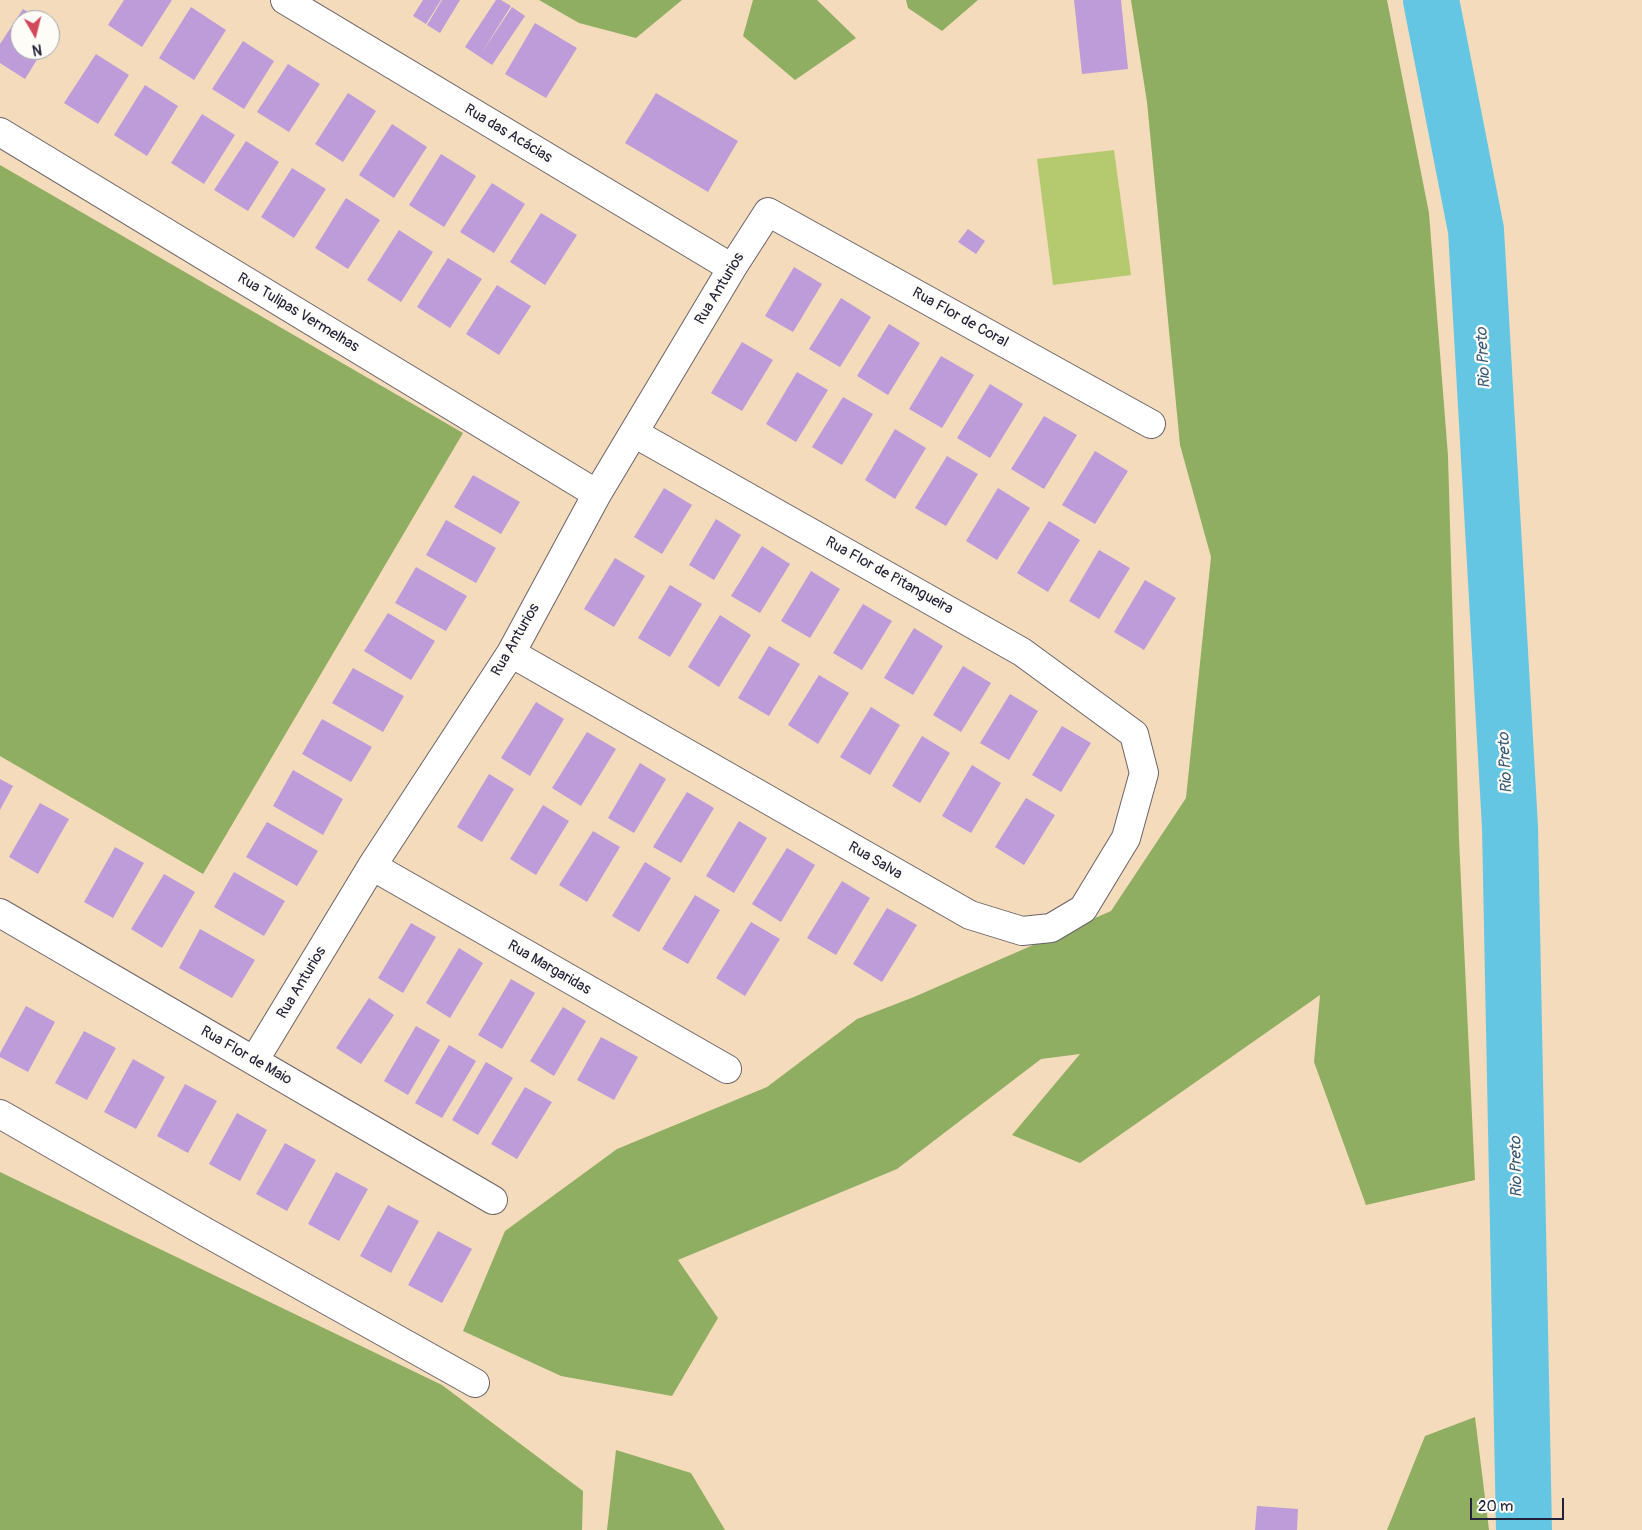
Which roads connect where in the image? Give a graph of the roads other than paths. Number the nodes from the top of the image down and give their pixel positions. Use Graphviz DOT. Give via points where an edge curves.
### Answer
graph roads {
  1 [pos="285,0"];
  2 [pos="0,132"];
  3 [pos="768,212"];
  4 [pos="732,268"];
  5 [pos="1151,424"];
  6 [pos="634,433"];
  7 [pos="597,494"];
  8 [pos="510,653"];
  9 [pos="1134,734"];
  10 [pos="372,866"];
  11 [pos="0,912"];
  12 [pos="254,1061"];
  13 [pos="727,1069"];
  14 [pos="0,1114"];
  15 [pos="493,1200"];
  16 [pos="475,1383"];
  1 -- 4 [label="street, Rua das Acácias"];
  2 -- 7 [label="street, Rua Tulipas Vermelhas"];
  3 -- 4 [label="street, Rua Anturios"];
  3 -- 5 [label="street, Rua Flor de Coral"];
  4 -- 6 [label="street, Rua Anturios"];
  6 -- 7 [label="street, Rua Anturios"];
  6 -- 9 [label="street, Rua Flor de Pitangueira" via="1022,652"];
  7 -- 8 [label="street, Rua Anturios"];
  8 -- 9 [label="street, Rua Salva" via="970,915 1022,931 1052,928 1083,908 1126,838 1144,773"];
  8 -- 10 [label="street, Rua Anturios"];
  10 -- 12 [label="street, Rua Anturios"];
  10 -- 13 [label="street, Rua Margaridas"];
  11 -- 12 [label="street, Rua Flor de Maio"];
  12 -- 15 [label="street, Rua Flor de Maio"];
  14 -- 16 [label="street"];
}
